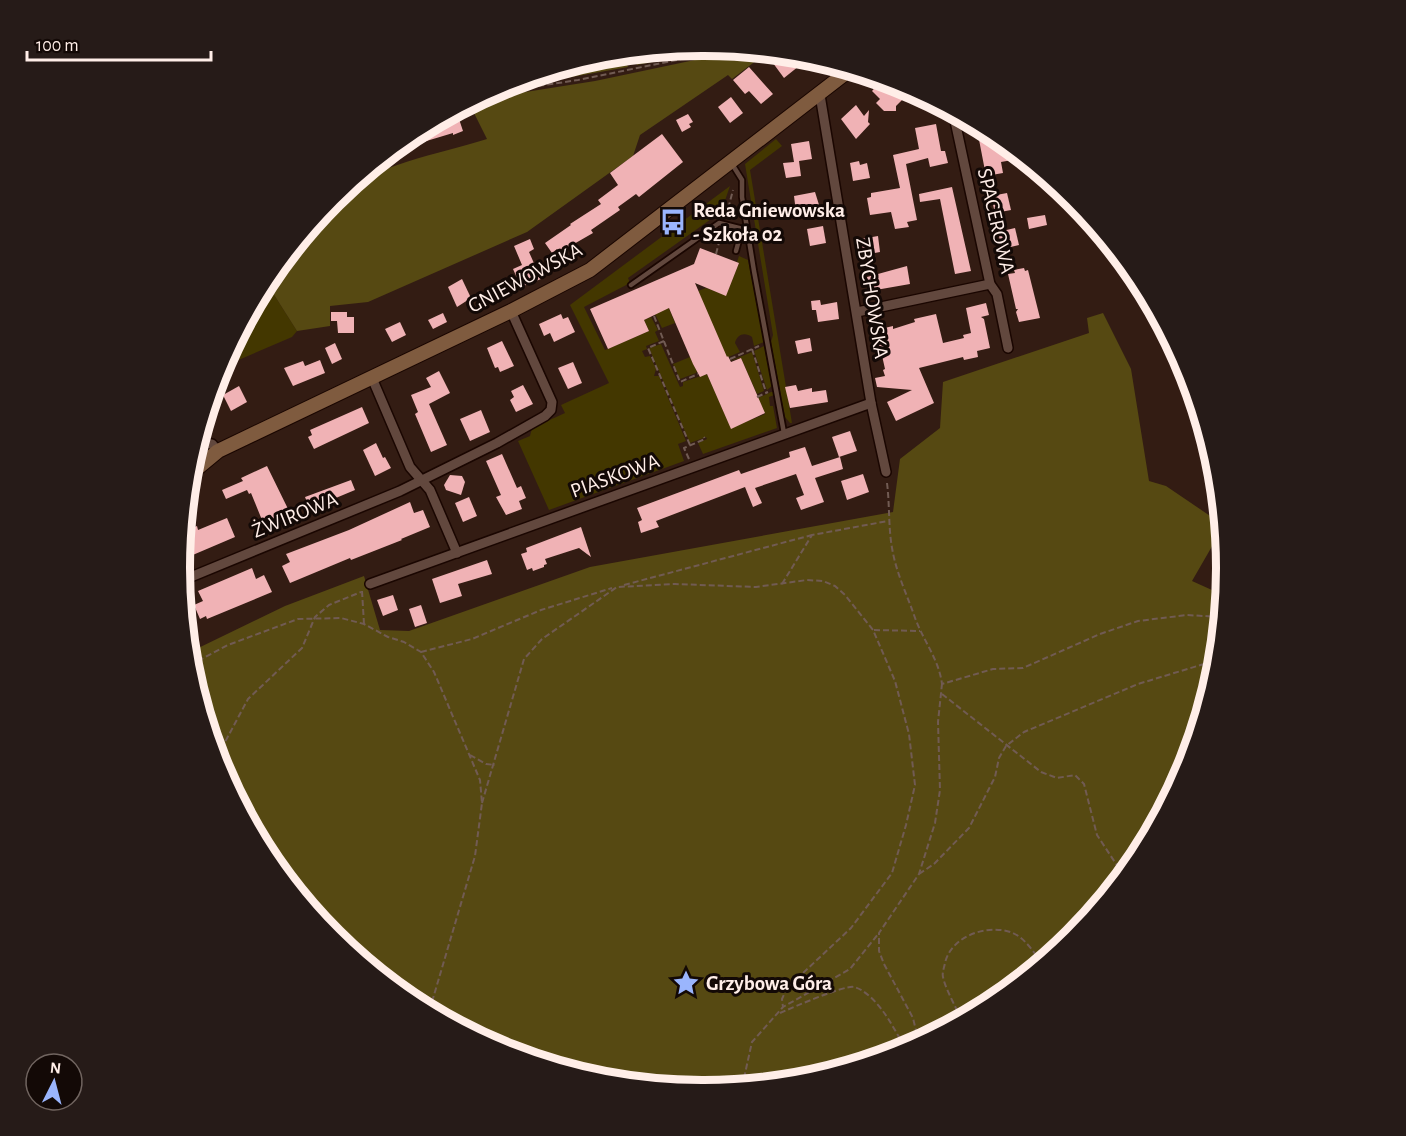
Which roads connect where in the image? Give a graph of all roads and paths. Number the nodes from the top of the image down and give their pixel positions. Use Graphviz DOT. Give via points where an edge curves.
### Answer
graph roads {
  1 [pos="695,56"];
  2 [pos="843,75"];
  3 [pos="525,88"];
  4 [pos="820,95"];
  5 [pos="955,122"];
  6 [pos="734,167"];
  7 [pos="724,225"];
  8 [pos="744,230"];
  9 [pos="736,251"];
  10 [pos="716,254"];
  11 [pos="990,284"];
  12 [pos="631,285"];
  13 [pos="511,311"];
  14 [pos="857,312"];
  15 [pos="654,316"];
  16 [pos="664,341"];
  17 [pos="767,343"];
  18 [pos="1008,348"];
  19 [pos="752,349"];
  20 [pos="730,359"];
  21 [pos="698,374"];
  22 [pos="372,378"];
  23 [pos="776,388"];
  24 [pos="766,392"];
  25 [pos="757,397"];
  26 [pos="871,403"];
  27 [pos="784,433"];
  28 [pos="704,437"];
  29 [pos="206,444"];
  30 [pos="690,445"];
  31 [pos="218,451"];
  32 [pos="201,465"];
  33 [pos="692,467"];
  34 [pos="886,472"];
  35 [pos="422,480"];
  36 [pos="888,521"];
  37 [pos="812,535"];
  38 [pos="458,553"];
  39 [pos="191,577"];
  40 [pos="370,584"];
  41 [pos="782,584"];
  42 [pos="617,586"];
  43 [pos="361,592"];
  44 [pos="315,617"];
  45 [pos="1213,617"];
  46 [pos="364,624"];
  47 [pos="873,630"];
  48 [pos="920,631"];
  49 [pos="420,652"];
  50 [pos="199,660"];
  51 [pos="1207,663"];
  52 [pos="942,684"];
  53 [pos="942,694"];
  54 [pos="223,745"];
  55 [pos="1006,746"];
  56 [pos="470,755"];
  57 [pos="495,765"];
  58 [pos="482,803"];
  59 [pos="1118,868"];
  60 [pos="919,874"];
  61 [pos="879,933"];
  62 [pos="1037,957"];
  63 [pos="432,1003"];
  64 [pos="783,1007"];
  65 [pos="958,1012"];
  66 [pos="778,1014"];
  67 [pos="917,1033"];
  68 [pos="901,1040"];
  69 [pos="744,1078"];
  1 -- 3 [label="path"];
  2 -- 4 [label="street, GNIEWOWSKA"];
  4 -- 6 [label="street, GNIEWOWSKA"];
  4 -- 14 [label="street, ZBYCHOWSKA"];
  5 -- 11 [label="street, SPACEROWA"];
  6 -- 7 [label="path"];
  6 -- 8 [label="lane" via="742,180"];
  6 -- 13 [label="street, GNIEWOWSKA" via="590,270"];
  7 -- 8 [label="lane"];
  7 -- 10 [label="path"];
  7 -- 12 [label="lane" via="719,223"];
  8 -- 9 [label="lane"];
  8 -- 17 [label="lane"];
  11 -- 14 [label="street"];
  11 -- 18 [label="street, SPACEROWA" via="998,294"];
  13 -- 22 [label="street, GNIEWOWSKA"];
  13 -- 35 [label="street, ŻWIROWA" via="552,402 551,410 497,443"];
  14 -- 26 [label="street, ZBYCHOWSKA"];
  15 -- 16 [label="path"];
  16 -- 21 [label="path" via="680,382"];
  16 -- 30 [label="path" via="648,348"];
  17 -- 19 [label="path"];
  17 -- 23 [label="lane"];
  19 -- 20 [label="path"];
  19 -- 24 [label="path"];
  22 -- 31 [label="street, GNIEWOWSKA"];
  22 -- 35 [label="street" via="410,467"];
  23 -- 24 [label="path"];
  23 -- 27 [label="lane"];
  24 -- 25 [label="path"];
  26 -- 27 [label="street, PIASKOWA"];
  26 -- 34 [label="street, ZBYCHOWSKA"];
  27 -- 33 [label="street, PIASKOWA"];
  28 -- 30 [label="path"];
  29 -- 31 [label="street"];
  30 -- 33 [label="path" via="684,448"];
  31 -- 32 [label="street, GNIEWOWSKA"];
  33 -- 38 [label="street, PIASKOWA"];
  34 -- 36 [label="path"];
  35 -- 38 [label="street"];
  35 -- 39 [label="street, ŻWIROWA"];
  36 -- 37 [label="path"];
  36 -- 48 [label="path" via="893,554"];
  37 -- 41 [label="path"];
  37 -- 42 [label="path"];
  38 -- 40 [label="street, PIASKOWA"];
  40 -- 43 [label="path"];
  41 -- 42 [label="path"];
  41 -- 47 [label="path" via="807,580 835,586"];
  42 -- 49 [label="path" via="541,610 472,639"];
  42 -- 57 [label="path" via="542,639 524,659"];
  43 -- 44 [label="path" via="329,605"];
  43 -- 46 [label="path"];
  44 -- 46 [label="path"];
  44 -- 50 [label="path" via="298,619 228,645"];
  44 -- 54 [label="path" via="302,648 248,699"];
  45 -- 52 [label="path" via="1186,615 1138,621 1023,668 993,669"];
  46 -- 49 [label="path"];
  47 -- 48 [label="path"];
  47 -- 64 [label="path" via="895,681 909,734 915,785 906,825 891,873 851,928 787,988"];
  48 -- 52 [label="path" via="940,671"];
  49 -- 56 [label="path" via="435,672"];
  51 -- 55 [label="path" via="1138,684 1024,732"];
  52 -- 53 [label="path"];
  53 -- 55 [label="path"];
  53 -- 60 [label="path" via="938,722 940,790 935,823"];
  55 -- 59 [label="path" via="1041,772 1057,778 1075,775 1084,784 1096,835"];
  55 -- 60 [label="path" via="969,828"];
  56 -- 57 [label="path"];
  56 -- 58 [label="path" via="480,780"];
  57 -- 58 [label="path"];
  58 -- 63 [label="path" via="475,856"];
  60 -- 61 [label="path"];
  61 -- 64 [label="path" via="850,969"];
  61 -- 67 [label="path" via="879,951 914,1018"];
  62 -- 65 [label="path" via="1013,933 994,929 967,936 946,956 942,976"];
  64 -- 66 [label="path"];
  66 -- 68 [label="path" via="853,986 865,992 885,1014"];
  66 -- 69 [label="path" via="752,1042"];
}
